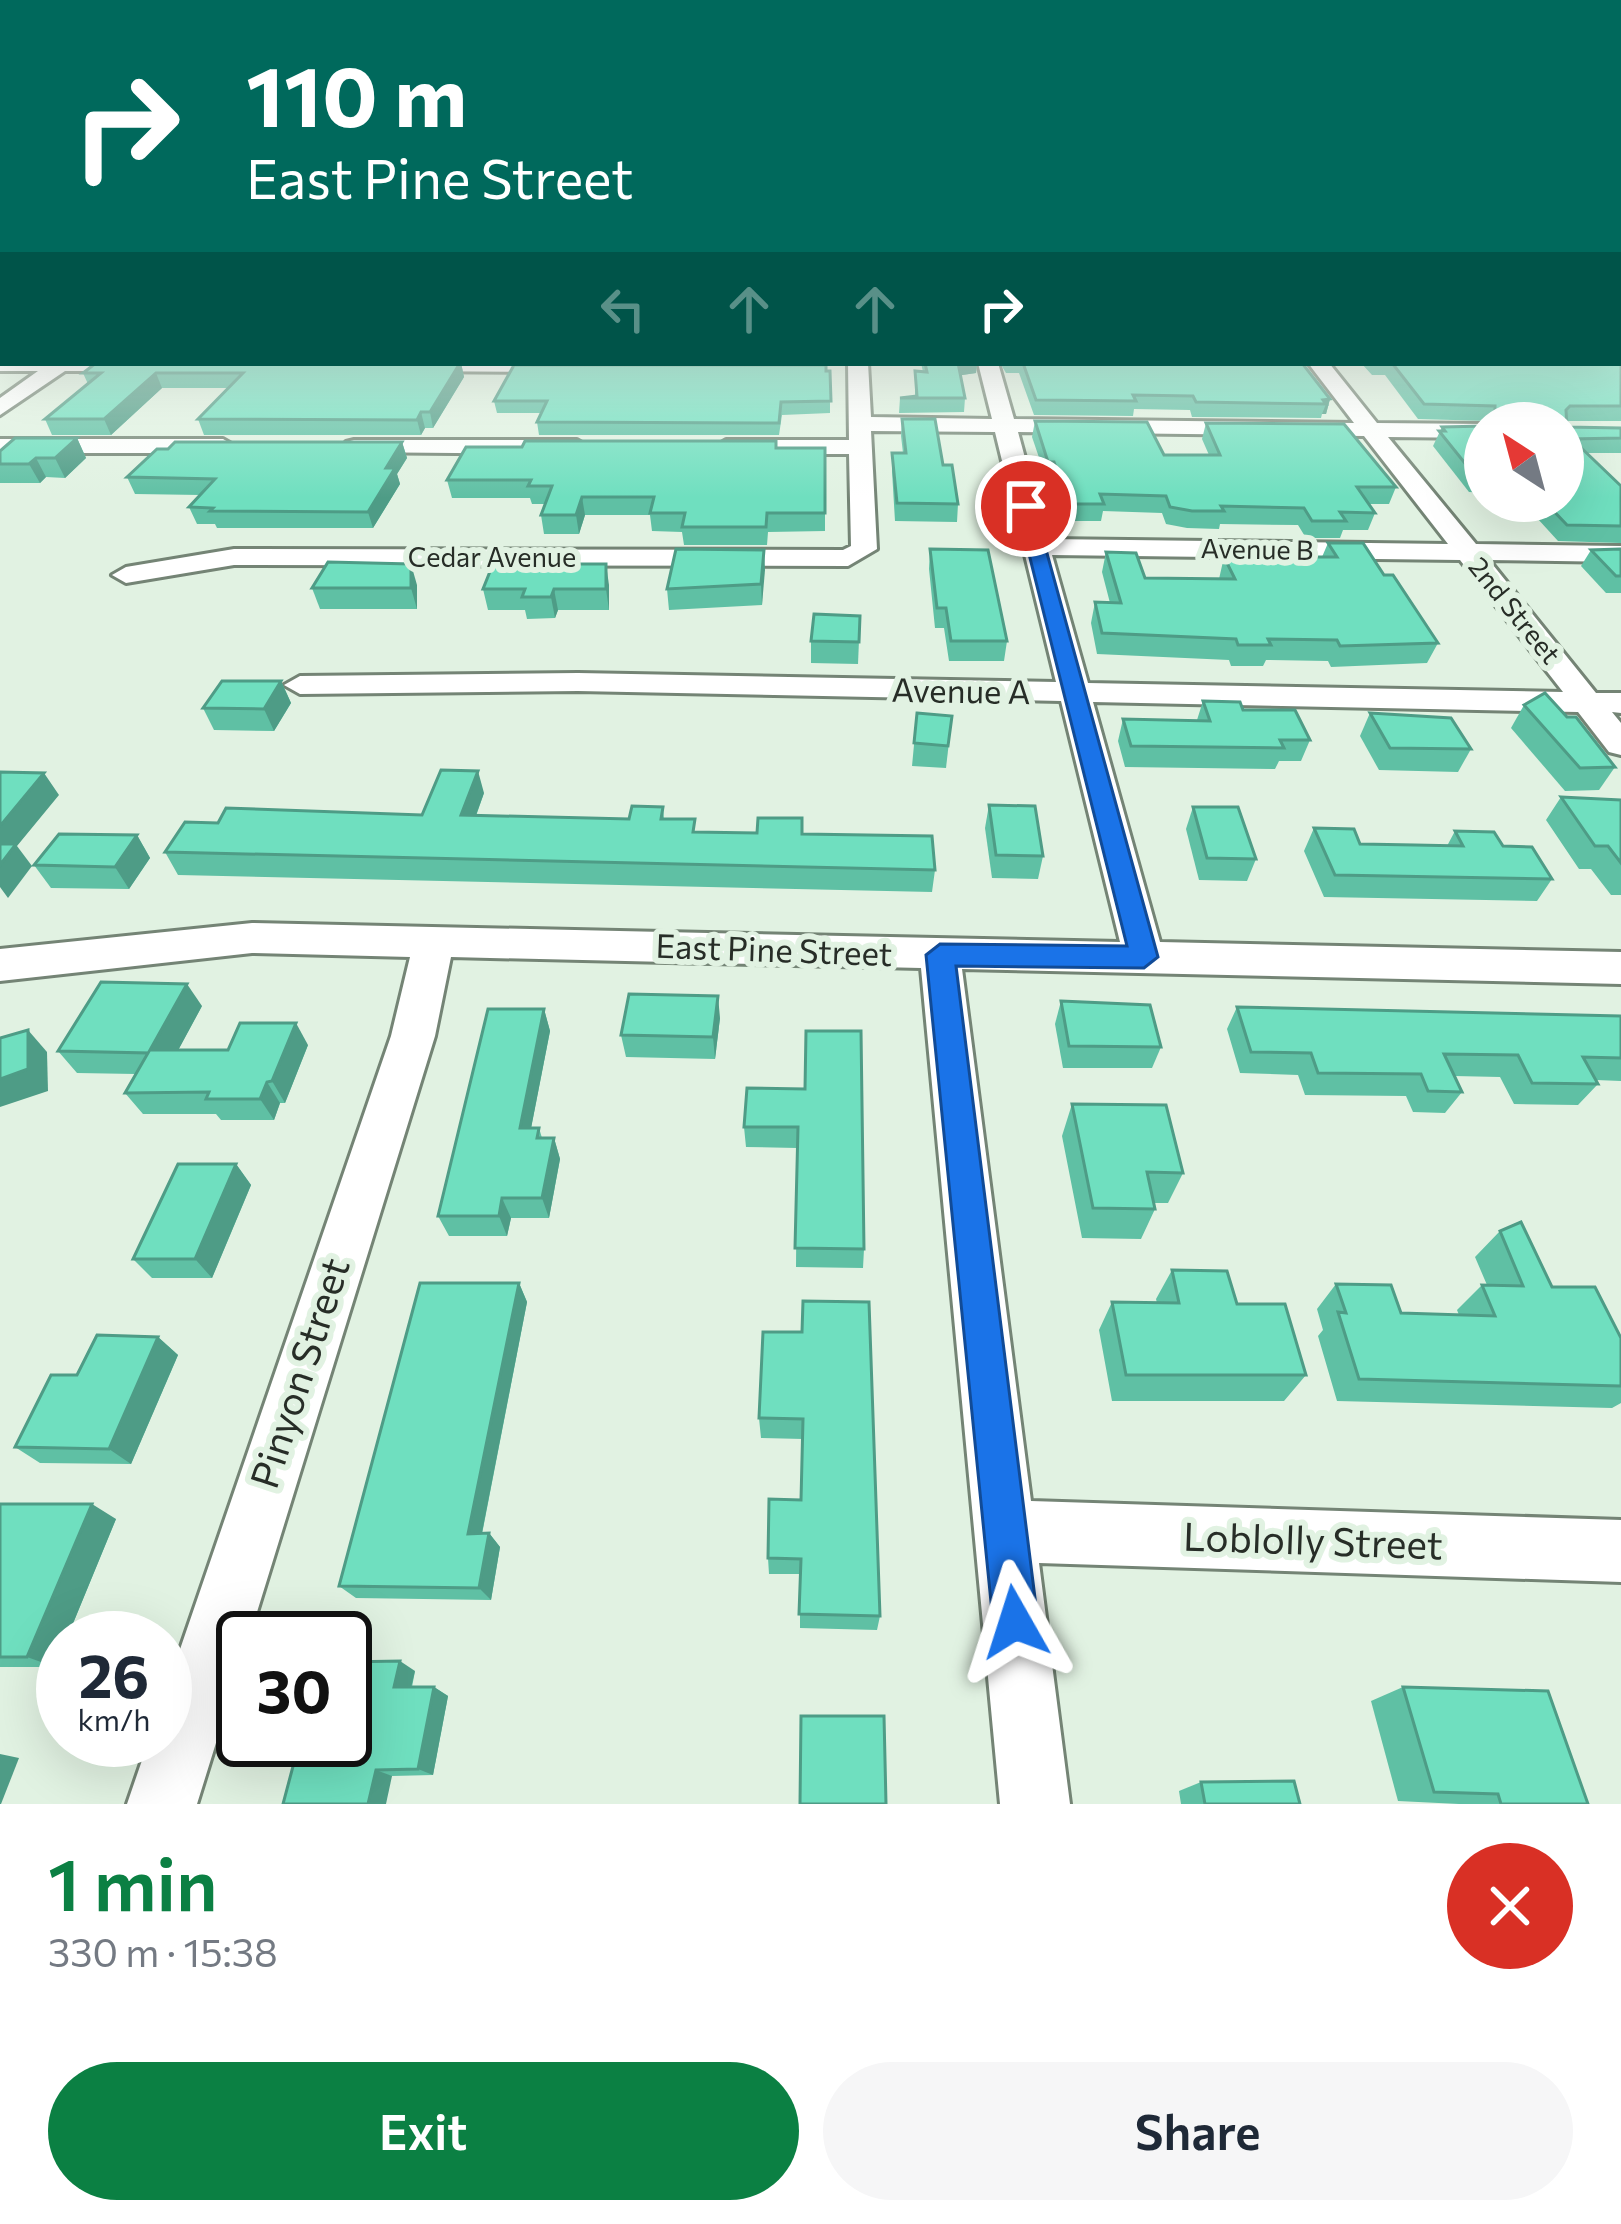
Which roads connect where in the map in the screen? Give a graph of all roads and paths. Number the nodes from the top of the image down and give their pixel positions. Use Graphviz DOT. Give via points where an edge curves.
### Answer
graph roads {
  1 [pos="59,366"];
  2 [pos="846,366"];
  3 [pos="858,366"];
  4 [pos="989,366"];
  5 [pos="1320,366"];
  6 [pos="834,367"];
  7 [pos="0,408"];
  8 [pos="1004,426"];
  9 [pos="1370,430"];
  10 [pos="1464,431"];
  11 [pos="858,435"];
  12 [pos="0,446"];
  13 [pos="238,446"];
  14 [pos="334,446"];
  15 [pos="596,447"];
  16 [pos="691,447"];
  17 [pos="1037,547"];
  18 [pos="1466,552"];
  19 [pos="1621,554"];
  20 [pos="126,575"];
  21 [pos="300,685"];
  22 [pos="1072,694"];
  23 [pos="1605,703"];
  24 [pos="1621,745"];
  25 [pos="434,941"];
  26 [pos="940,955"];
  27 [pos="1144,957"];
  28 [pos="0,965"];
  29 [pos="1621,968"];
  30 [pos="1005,1531"];
  31 [pos="1621,1551"];
  32 [pos="161,1804"];
  33 [pos="1035,1804"];
  1 -- 7 [label="street"];
  2 -- 6 [label="street"];
  3 -- 11 [label="street"];
  4 -- 8 [label="street"];
  5 -- 9 [label="street, 2nd Street"];
  8 -- 9 [label="street"];
  8 -- 11 [label="street"];
  8 -- 17 [label="street"];
  9 -- 10 [label="street"];
  9 -- 18 [label="street, 2nd Street"];
  11 -- 16 [label="street"];
  11 -- 20 [label="street, Cedar Avenue" via="864,549 841,558 234,557"];
  12 -- 13 [label="street"];
  14 -- 15 [label="street"];
  17 -- 18 [label="street, Avenue B"];
  17 -- 22 [label="street"];
  18 -- 19 [label="street, Avenue B"];
  18 -- 23 [label="street, 2nd Street"];
  21 -- 22 [label="street, Avenue A" via="578,682"];
  22 -- 23 [label="street, Avenue A"];
  22 -- 27 [label="street"];
  23 -- 24 [label="street, 2nd Street"];
  25 -- 26 [label="street, East Pine Street"];
  25 -- 28 [label="street, East Pine Street" via="230,939"];
  25 -- 32 [label="street, Pinyon Street" via="413,1036"];
  26 -- 27 [label="street, East Pine Street"];
  26 -- 30 [label="street"];
  27 -- 29 [label="street, East Pine Street"];
  30 -- 31 [label="street, Loblolly Street"];
  30 -- 33 [label="street"];
}
